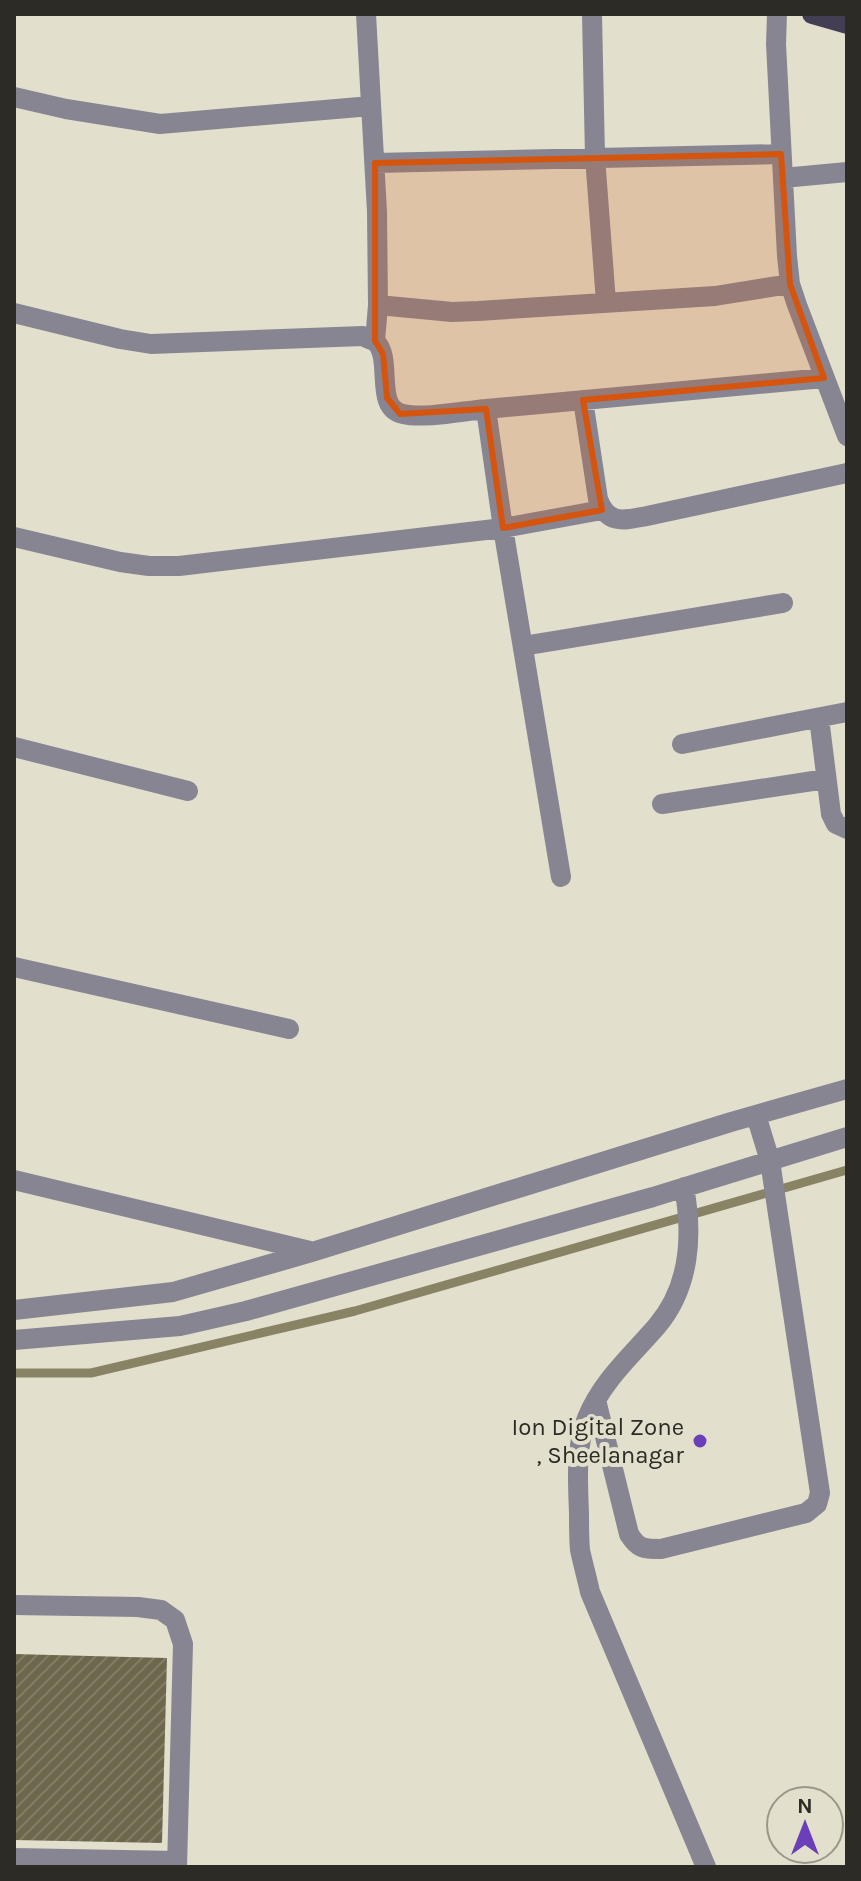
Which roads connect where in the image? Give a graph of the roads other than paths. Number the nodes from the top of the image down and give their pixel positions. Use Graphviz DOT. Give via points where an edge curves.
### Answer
graph roads {
  1 [pos="366,14"];
  2 [pos="592,14"];
  3 [pos="777,14"];
  4 [pos="812,14"];
  5 [pos="847,24"];
  6 [pos="14,97"];
  7 [pos="371,106"];
  8 [pos="781,154"];
  9 [pos="595,157"];
  10 [pos="375,163"];
  11 [pos="847,172"];
  12 [pos="783,178"];
  13 [pos="790,284"];
  14 [pos="606,302"];
  15 [pos="378,305"];
  16 [pos="14,313"];
  17 [pos="375,341"];
  18 [pos="824,378"];
  19 [pos="583,400"];
  20 [pos="486,409"];
  21 [pos="847,436"];
  22 [pos="847,473"];
  23 [pos="602,510"];
  24 [pos="503,528"];
  25 [pos="14,537"];
  26 [pos="783,603"];
  27 [pos="523,646"];
  28 [pos="847,712"];
  29 [pos="819,718"];
  30 [pos="682,744"];
  31 [pos="14,747"];
  32 [pos="826,779"];
  33 [pos="188,791"];
  34 [pos="662,804"];
  35 [pos="847,829"];
  36 [pos="561,877"];
  37 [pos="14,967"];
  38 [pos="289,1029"];
  39 [pos="847,1089"];
  40 [pos="756,1115"];
  41 [pos="847,1137"];
  42 [pos="773,1178"];
  43 [pos="14,1180"];
  44 [pos="686,1194"];
  45 [pos="312,1252"];
  46 [pos="14,1310"];
  47 [pos="14,1340"];
  48 [pos="596,1400"];
  49 [pos="14,1605"];
  50 [pos="14,1858"];
  51 [pos="177,1864"];
  52 [pos="706,1867"];
  1 -- 7 [label="street"];
  2 -- 9 [label="street"];
  3 -- 8 [label="street"];
  4 -- 5 [label="main road"];
  6 -- 7 [label="street" via="160,124"];
  7 -- 10 [label="street"];
  8 -- 9 [label="street"];
  8 -- 12 [label="street"];
  9 -- 10 [label="street"];
  9 -- 14 [label="street"];
  10 -- 15 [label="street"];
  11 -- 12 [label="street"];
  12 -- 13 [label="street"];
  13 -- 14 [label="street" via="715,296"];
  13 -- 18 [label="street"];
  14 -- 15 [label="street" via="452,312"];
  15 -- 17 [label="street"];
  16 -- 17 [label="street" via="151,344 363,336"];
  17 -- 20 [label="street" via="383,354 391,409 419,415"];
  18 -- 19 [label="street"];
  18 -- 21 [label="street"];
  19 -- 20 [label="street"];
  19 -- 23 [label="street"];
  20 -- 24 [label="street"];
  22 -- 23 [label="street" via="623,520"];
  23 -- 24 [label="street"];
  24 -- 25 [label="street" via="179,566 120,562"];
  24 -- 27 [label="street"];
  26 -- 27 [label="street"];
  27 -- 36 [label="street"];
  28 -- 29 [label="street"];
  29 -- 30 [label="street"];
  29 -- 32 [label="street"];
  31 -- 33 [label="street"];
  32 -- 34 [label="street"];
  32 -- 35 [label="street" via="831,814"];
  37 -- 38 [label="street"];
  39 -- 40 [label="street"];
  40 -- 42 [label="street"];
  40 -- 45 [label="street"];
  41 -- 42 [label="street"];
  42 -- 44 [label="street"];
  42 -- 48 [label="street" via="820,1493 817,1504 806,1513 661,1549 635,1545"];
  43 -- 45 [label="street"];
  44 -- 47 [label="street" via="180,1326"];
  44 -- 48 [label="street" via="687,1259 673,1301"];
  45 -- 46 [label="street" via="173,1292"];
  48 -- 52 [label="street" via="577,1472 580,1549 590,1592"];
  49 -- 51 [label="street" via="138,1607 161,1610 175,1620 183,1644"];
  50 -- 51 [label="street"];
}
